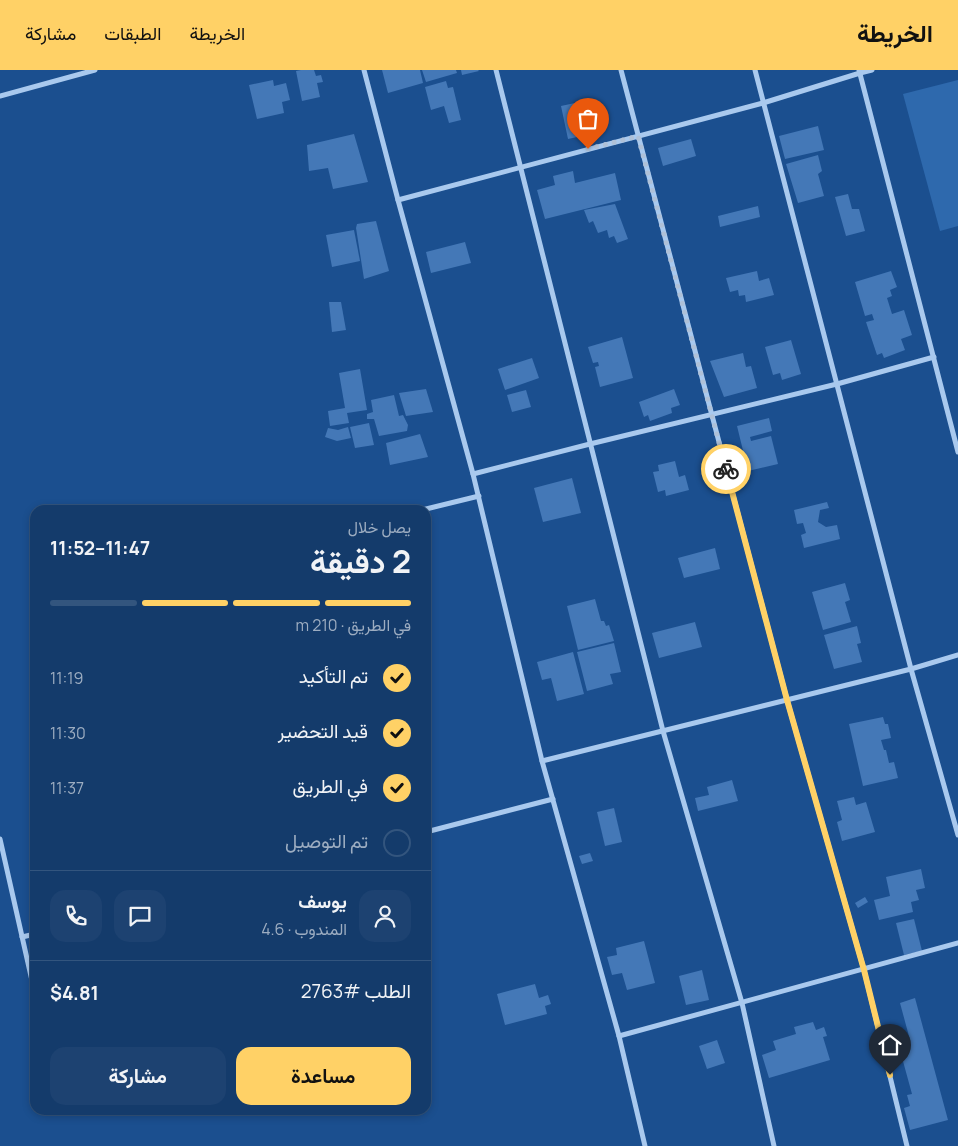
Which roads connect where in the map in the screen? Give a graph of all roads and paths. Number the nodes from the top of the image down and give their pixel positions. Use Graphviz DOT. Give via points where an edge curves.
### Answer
graph roads {
  1 [pos="95,70"];
  2 [pos="364,70"];
  3 [pos="496,70"];
  4 [pos="620,70"];
  5 [pos="755,70"];
  6 [pos="872,70"];
  7 [pos="860,71"];
  8 [pos="0,96"];
  9 [pos="763,103"];
  10 [pos="638,136"];
  11 [pos="520,167"];
  12 [pos="398,200"];
  13 [pos="934,358"];
  14 [pos="837,384"];
  15 [pos="712,415"];
  16 [pos="590,444"];
  17 [pos="958,451"];
  18 [pos="473,474"];
  19 [pos="479,496"];
  20 [pos="431,508"];
  21 [pos="958,655"];
  22 [pos="911,669"];
  23 [pos="787,700"];
  24 [pos="663,731"];
  25 [pos="542,761"];
  26 [pos="553,799"];
  27 [pos="431,831"];
  28 [pos="958,835"];
  29 [pos="0,839"];
  30 [pos="30,935"];
  31 [pos="22,937"];
  32 [pos="958,943"];
  33 [pos="864,970"];
  34 [pos="30,972"];
  35 [pos="742,1003"];
  36 [pos="619,1036"];
  37 [pos="645,1146"];
  38 [pos="774,1146"];
  39 [pos="907,1146"];
  1 -- 8 [label="street"];
  2 -- 12 [label="street"];
  3 -- 11 [label="street"];
  4 -- 10 [label="street"];
  5 -- 9 [label="street"];
  6 -- 7 [label="street"];
  7 -- 9 [label="street"];
  7 -- 13 [label="street"];
  9 -- 10 [label="street"];
  9 -- 14 [label="street"];
  10 -- 11 [label="street"];
  10 -- 15 [label="street"];
  11 -- 12 [label="street"];
  11 -- 16 [label="street"];
  12 -- 18 [label="street"];
  13 -- 14 [label="street"];
  13 -- 17 [label="street"];
  14 -- 15 [label="street"];
  14 -- 22 [label="street"];
  15 -- 16 [label="street"];
  15 -- 23 [label="street"];
  16 -- 18 [label="street"];
  16 -- 24 [label="street"];
  18 -- 19 [label="street"];
  19 -- 20 [label="street"];
  19 -- 25 [label="street"];
  21 -- 22 [label="street"];
  22 -- 23 [label="street"];
  22 -- 28 [label="street"];
  23 -- 24 [label="street"];
  23 -- 33 [label="street"];
  24 -- 25 [label="street"];
  24 -- 35 [label="street"];
  25 -- 26 [label="street"];
  26 -- 27 [label="street"];
  26 -- 36 [label="street"];
  29 -- 31 [label="street"];
  30 -- 31 [label="street"];
  31 -- 34 [label="street"];
  32 -- 33 [label="street"];
  33 -- 35 [label="street"];
  33 -- 39 [label="street"];
  35 -- 36 [label="street"];
  35 -- 38 [label="street"];
  36 -- 37 [label="street"];
}
